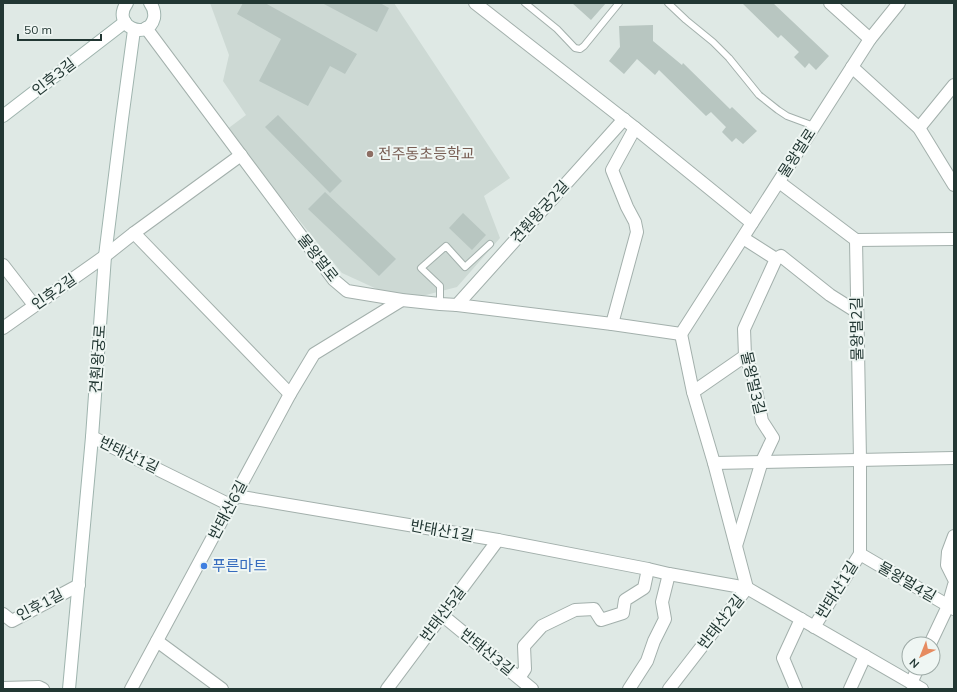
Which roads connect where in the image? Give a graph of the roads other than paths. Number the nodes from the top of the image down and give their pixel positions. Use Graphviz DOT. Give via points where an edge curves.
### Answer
graph roads {
  1 [pos="126,3"];
  2 [pos="150,3"];
  3 [pos="476,3"];
  4 [pos="524,3"];
  5 [pos="619,3"];
  6 [pos="668,3"];
  7 [pos="830,3"];
  8 [pos="899,3"];
  9 [pos="135,27"];
  10 [pos="870,39"];
  11 [pos="852,68"];
  12 [pos="954,85"];
  13 [pos="3,116"];
  14 [pos="624,120"];
  15 [pos="814,126"];
  16 [pos="635,128"];
  17 [pos="919,128"];
  18 [pos="241,155"];
  19 [pos="778,182"];
  20 [pos="954,184"];
  21 [pos="752,223"];
  22 [pos="134,233"];
  23 [pos="743,238"];
  24 [pos="954,239"];
  25 [pos="856,240"];
  26 [pos="490,244"];
  27 [pos="105,256"];
  28 [pos="776,259"];
  29 [pos="3,265"];
  30 [pos="402,300"];
  31 [pos="440,304"];
  32 [pos="34,305"];
  33 [pos="457,305"];
  34 [pos="857,312"];
  35 [pos="612,324"];
  36 [pos="3,328"];
  37 [pos="681,334"];
  38 [pos="745,356"];
  39 [pos="693,392"];
  40 [pos="290,394"];
  41 [pos="92,437"];
  42 [pos="954,458"];
  43 [pos="860,459"];
  44 [pos="762,461"];
  45 [pos="714,463"];
  46 [pos="233,500"];
  47 [pos="954,536"];
  48 [pos="498,540"];
  49 [pos="736,548"];
  50 [pos="860,554"];
  51 [pos="648,569"];
  52 [pos="669,574"];
  53 [pos="954,580"];
  54 [pos="79,585"];
  55 [pos="954,585"];
  56 [pos="747,588"];
  57 [pos="951,607"];
  58 [pos="3,614"];
  59 [pos="442,615"];
  60 [pos="801,619"];
  61 [pos="814,627"];
  62 [pos="935,636"];
  63 [pos="157,642"];
  64 [pos="865,656"];
  65 [pos="914,676"];
  66 [pos="518,678"];
  67 [pos="911,683"];
  68 [pos="3,688"];
  69 [pos="43,689"];
  70 [pos="69,689"];
  71 [pos="132,689"];
  72 [pos="222,689"];
  73 [pos="387,689"];
  74 [pos="532,689"];
  75 [pos="629,689"];
  76 [pos="669,689"];
  77 [pos="796,689"];
  78 [pos="850,689"];
  79 [pos="922,689"];
  1 -- 9 [label="street" via="123,17"];
  2 -- 9 [label="street" via="154,9 153,21 150,25"];
  3 -- 14 [label="street"];
  4 -- 5 [label="lane" via="557,29 575,48 580,49"];
  6 -- 15 [label="lane" via="729,58 759,95 787,116"];
  7 -- 10 [label="street"];
  8 -- 10 [label="street, 물왕멀로"];
  9 -- 13 [label="street, 인후3길"];
  9 -- 18 [label="street, 물왕멀로"];
  9 -- 27 [label="street, 견훤왕궁로"];
  10 -- 11 [label="street, 물왕멀로"];
  11 -- 15 [label="street, 물왕멀로"];
  11 -- 17 [label="street"];
  12 -- 17 [label="street"];
  14 -- 16 [label="street"];
  14 -- 33 [label="street, 견훤왕궁2길"];
  15 -- 19 [label="street, 물왕멀로"];
  16 -- 21 [label="street"];
  16 -- 35 [label="street" via="612,170 637,232"];
  17 -- 20 [label="street"];
  18 -- 22 [label="street, 인후2길"];
  18 -- 30 [label="street, 물왕멀로" via="334,280 347,290"];
  19 -- 21 [label="street, 물왕멀로"];
  19 -- 25 [label="street"];
  21 -- 23 [label="street, 물왕멀로"];
  22 -- 27 [label="street, 인후2길"];
  22 -- 40 [label="street"];
  23 -- 28 [label="street"];
  23 -- 37 [label="street, 물왕멀로"];
  24 -- 25 [label="street"];
  25 -- 34 [label="street, 물왕멀2길"];
  26 -- 31 [label="lane" via="465,267 446,246 422,268 440,286"];
  27 -- 32 [label="street, 인후2길"];
  27 -- 41 [label="street, 견훤왕궁로"];
  28 -- 34 [label="street" via="781,256 830,295"];
  28 -- 38 [label="street, 물왕멀3길" via="744,329"];
  29 -- 32 [label="street"];
  30 -- 31 [label="street, 물왕멀로"];
  30 -- 40 [label="street, 반태산6길" via="314,354"];
  31 -- 33 [label="street, 물왕멀로"];
  32 -- 36 [label="street, 인후2길"];
  33 -- 35 [label="street, 물왕멀로"];
  34 -- 43 [label="street, 물왕멀2길"];
  35 -- 37 [label="street, 물왕멀로"];
  37 -- 39 [label="street, 반태산2길"];
  38 -- 39 [label="street"];
  38 -- 44 [label="street, 물왕멀3길" via="754,375 762,421 773,438"];
  39 -- 45 [label="street, 반태산2길"];
  40 -- 46 [label="street, 반태산6길"];
  41 -- 46 [label="street, 반태산1길"];
  41 -- 54 [label="street, 견훤왕궁로"];
  42 -- 43 [label="street"];
  43 -- 44 [label="street"];
  43 -- 50 [label="street"];
  44 -- 45 [label="street"];
  44 -- 49 [label="street, 물왕멀3길"];
  45 -- 49 [label="street, 반태산2길"];
  46 -- 48 [label="street, 반태산1길"];
  46 -- 63 [label="street, 반태산6길"];
  47 -- 53 [label="street" via="947,564"];
  48 -- 51 [label="street, 반태산1길"];
  48 -- 59 [label="street, 반태산5길"];
  49 -- 56 [label="street, 반태산2길"];
  50 -- 57 [label="street, 물왕멀4길"];
  50 -- 61 [label="street, 반태산1길"];
  51 -- 52 [label="street, 반태산1길"];
  51 -- 66 [label="street" via="644,588 625,600 623,613 601,620 594,609 575,610 542,626 524,646 525,669"];
  52 -- 56 [label="street, 반태산1길"];
  52 -- 75 [label="street" via="662,602 665,619 648,661"];
  54 -- 58 [label="street, 인후1길" via="12,621"];
  54 -- 70 [label="street, 견훤왕궁로"];
  55 -- 57 [label="street"];
  56 -- 60 [label="street, 반태산1길"];
  56 -- 76 [label="street, 반태산2길"];
  57 -- 62 [label="street"];
  59 -- 66 [label="street, 반태산3길"];
  59 -- 73 [label="street, 반태산5길"];
  60 -- 61 [label="street, 반태산1길"];
  60 -- 77 [label="street, 반태산1길" via="783,658"];
  61 -- 64 [label="street, 반태산1길"];
  63 -- 71 [label="street, 반태산6길"];
  63 -- 72 [label="street"];
  64 -- 67 [label="street, 반태산1길"];
  64 -- 78 [label="street"];
  65 -- 67 [label="street"];
  66 -- 74 [label="street, 반태산3길"];
  67 -- 79 [label="street, 반태산1길"];
  68 -- 69 [label="street"];
}
